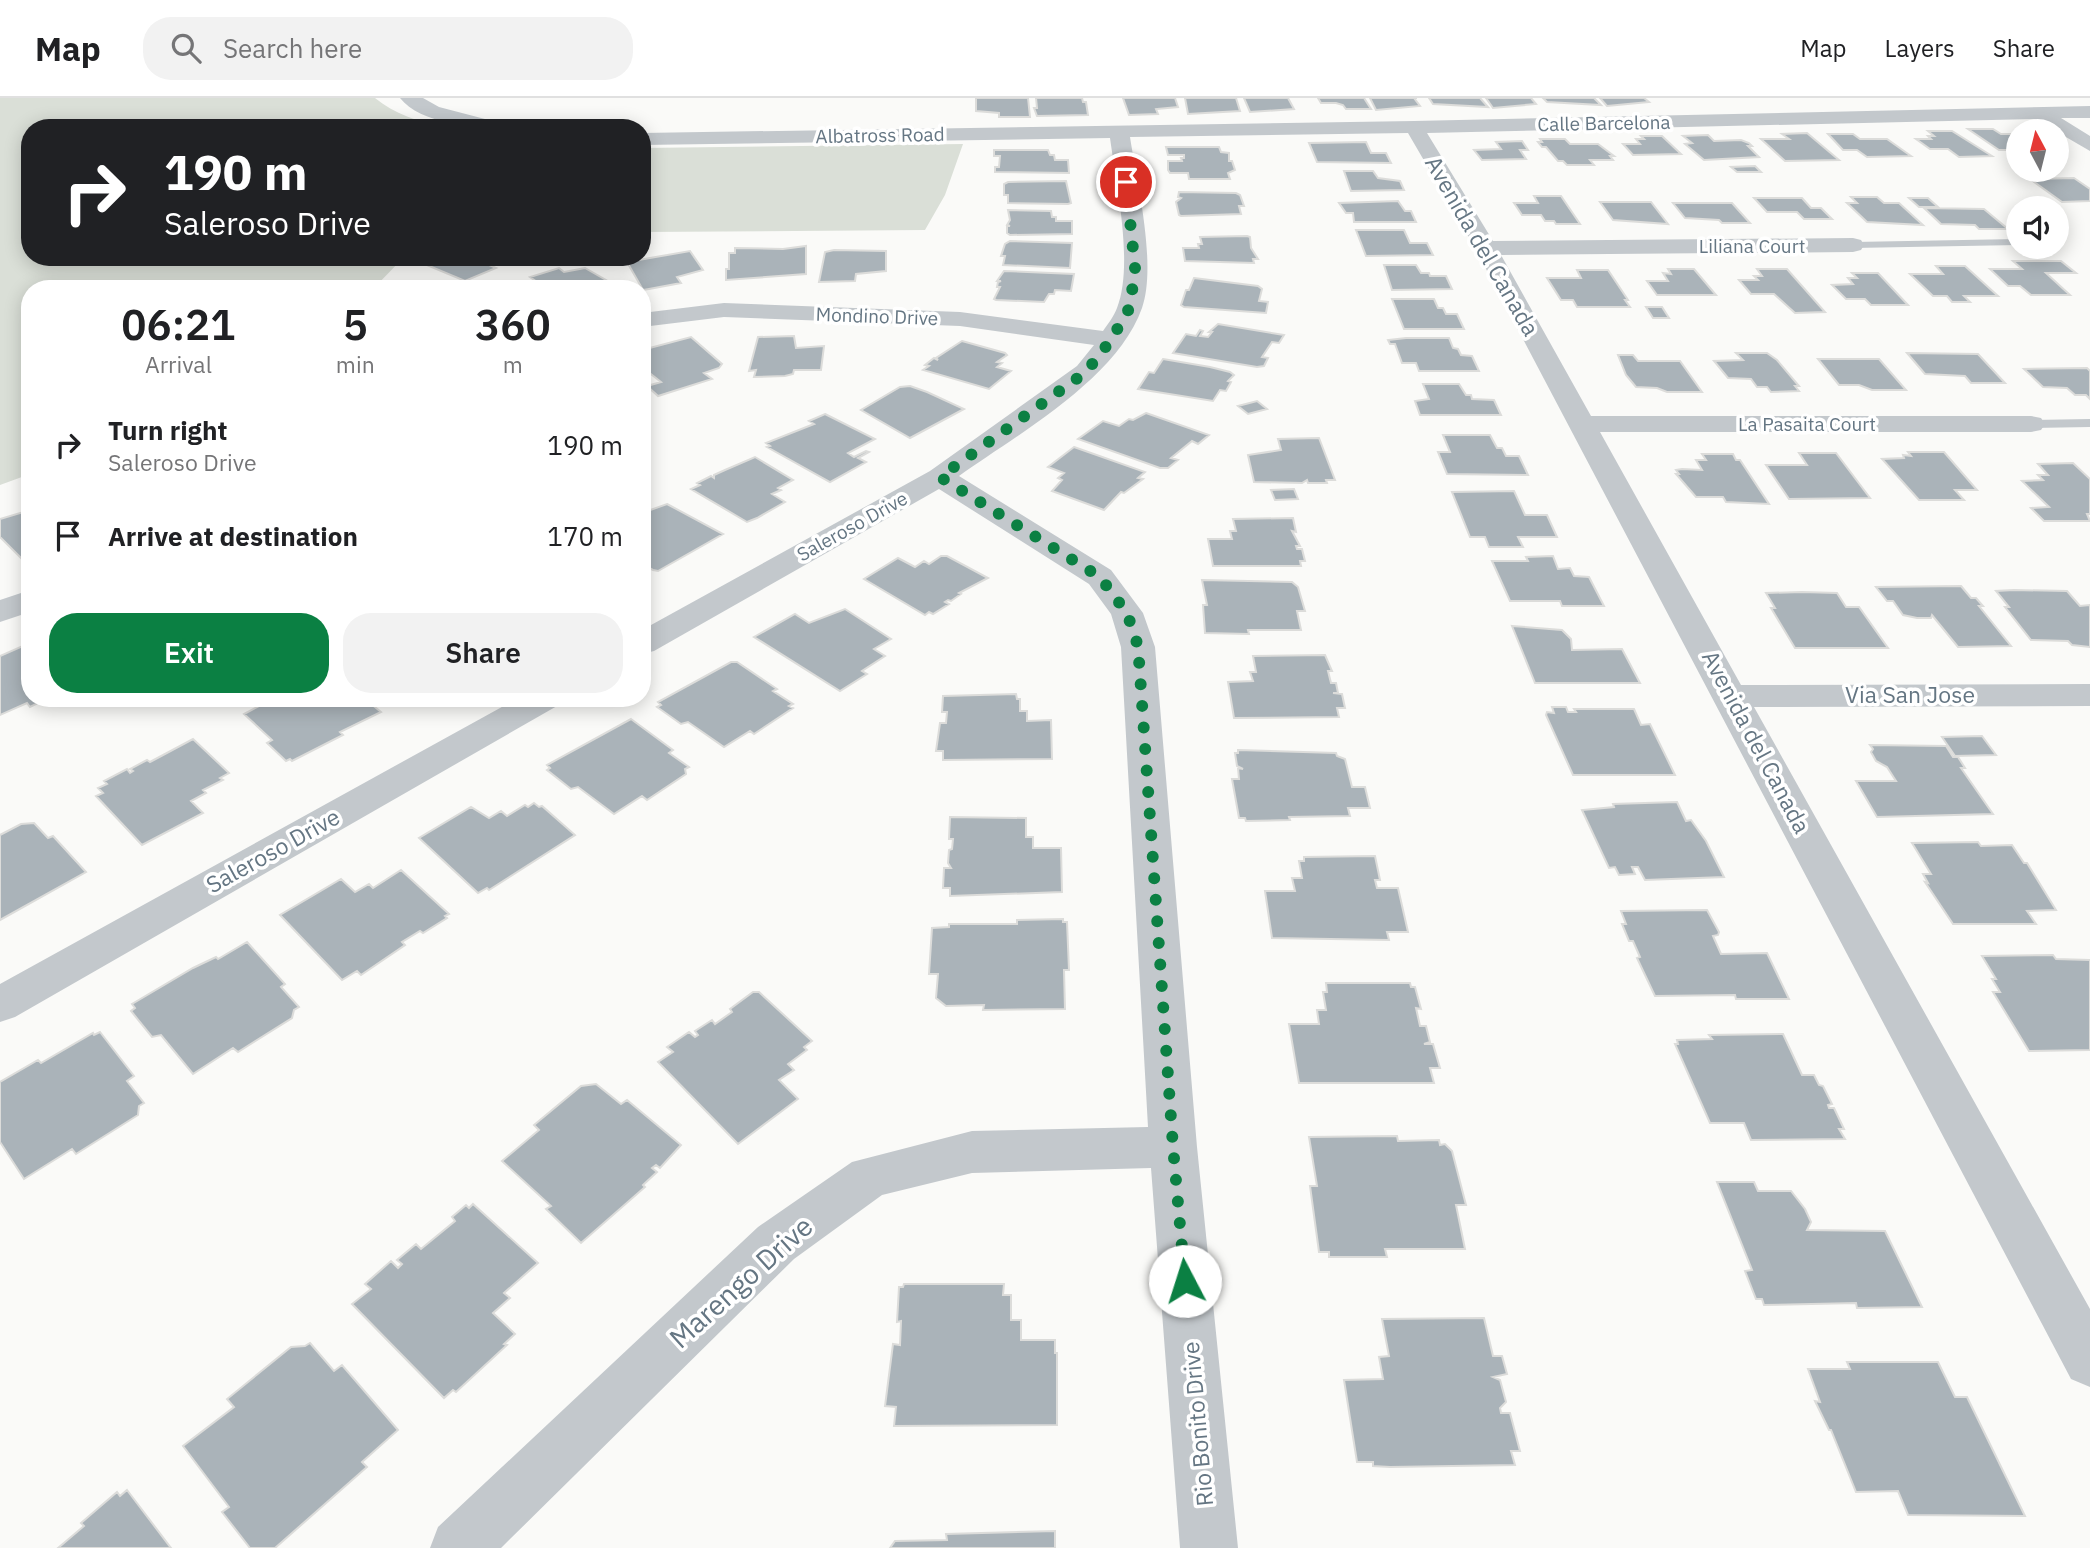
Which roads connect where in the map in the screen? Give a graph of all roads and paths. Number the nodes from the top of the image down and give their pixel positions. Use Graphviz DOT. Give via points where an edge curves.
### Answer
graph roads {
  1 [pos="409,98"];
  2 [pos="2090,113"];
  3 [pos="2040,114"];
  4 [pos="463,119"];
  5 [pos="1414,127"];
  6 [pos="1119,132"];
  7 [pos="651,139"];
  8 [pos="2090,145"];
  9 [pos="2006,242"];
  10 [pos="1853,245"];
  11 [pos="1486,248"];
  12 [pos="651,318"];
  13 [pos="1111,340"];
  14 [pos="2090,423"];
  15 [pos="1582,424"];
  16 [pos="2031,424"];
  17 [pos="940,477"];
  18 [pos="21,604"];
  19 [pos="0,612"];
  20 [pos="651,639"];
  21 [pos="2090,695"];
  22 [pos="1731,696"];
  23 [pos="529,707"];
  24 [pos="0,1004"];
  25 [pos="1173,1147"];
  26 [pos="2090,1361"];
  27 [pos="459,1548"];
  28 [pos="1209,1548"];
  1 -- 4 [label="street" via="432,111"];
  2 -- 3 [label="street, Calle Barcelona"];
  3 -- 5 [label="street, Calle Barcelona"];
  3 -- 8 [label="street"];
  5 -- 6 [label="street, Calle Barcelona"];
  5 -- 11 [label="street, Avenida del Canada"];
  6 -- 7 [label="street, Albatross Road"];
  6 -- 13 [label="street, Saleroso Drive" via="1135,268 1130,307"];
  9 -- 10 [label="lane, Liliana Court"];
  10 -- 11 [label="street, Liliana Court"];
  11 -- 15 [label="street, Avenida del Canada"];
  12 -- 13 [label="street, Mondino Drive" via="724,310 960,319"];
  13 -- 17 [label="street, Saleroso Drive" via="1086,372"];
  14 -- 16 [label="lane"];
  15 -- 16 [label="street, La Pasaita Court"];
  15 -- 22 [label="street, Avenida del Canada"];
  17 -- 20 [label="street, Saleroso Drive"];
  17 -- 25 [label="street, Rio Bonito Drive" via="1100,577 1127,613 1138,646"];
  18 -- 19 [label="street"];
  21 -- 22 [label="street, Via San Jose"];
  22 -- 26 [label="street, Avenida del Canada"];
  23 -- 24 [label="street, Saleroso Drive"];
  25 -- 27 [label="street, Marengo Drive" via="972,1152 869,1177 776,1242"];
  25 -- 28 [label="street, Rio Bonito Drive"];
}
